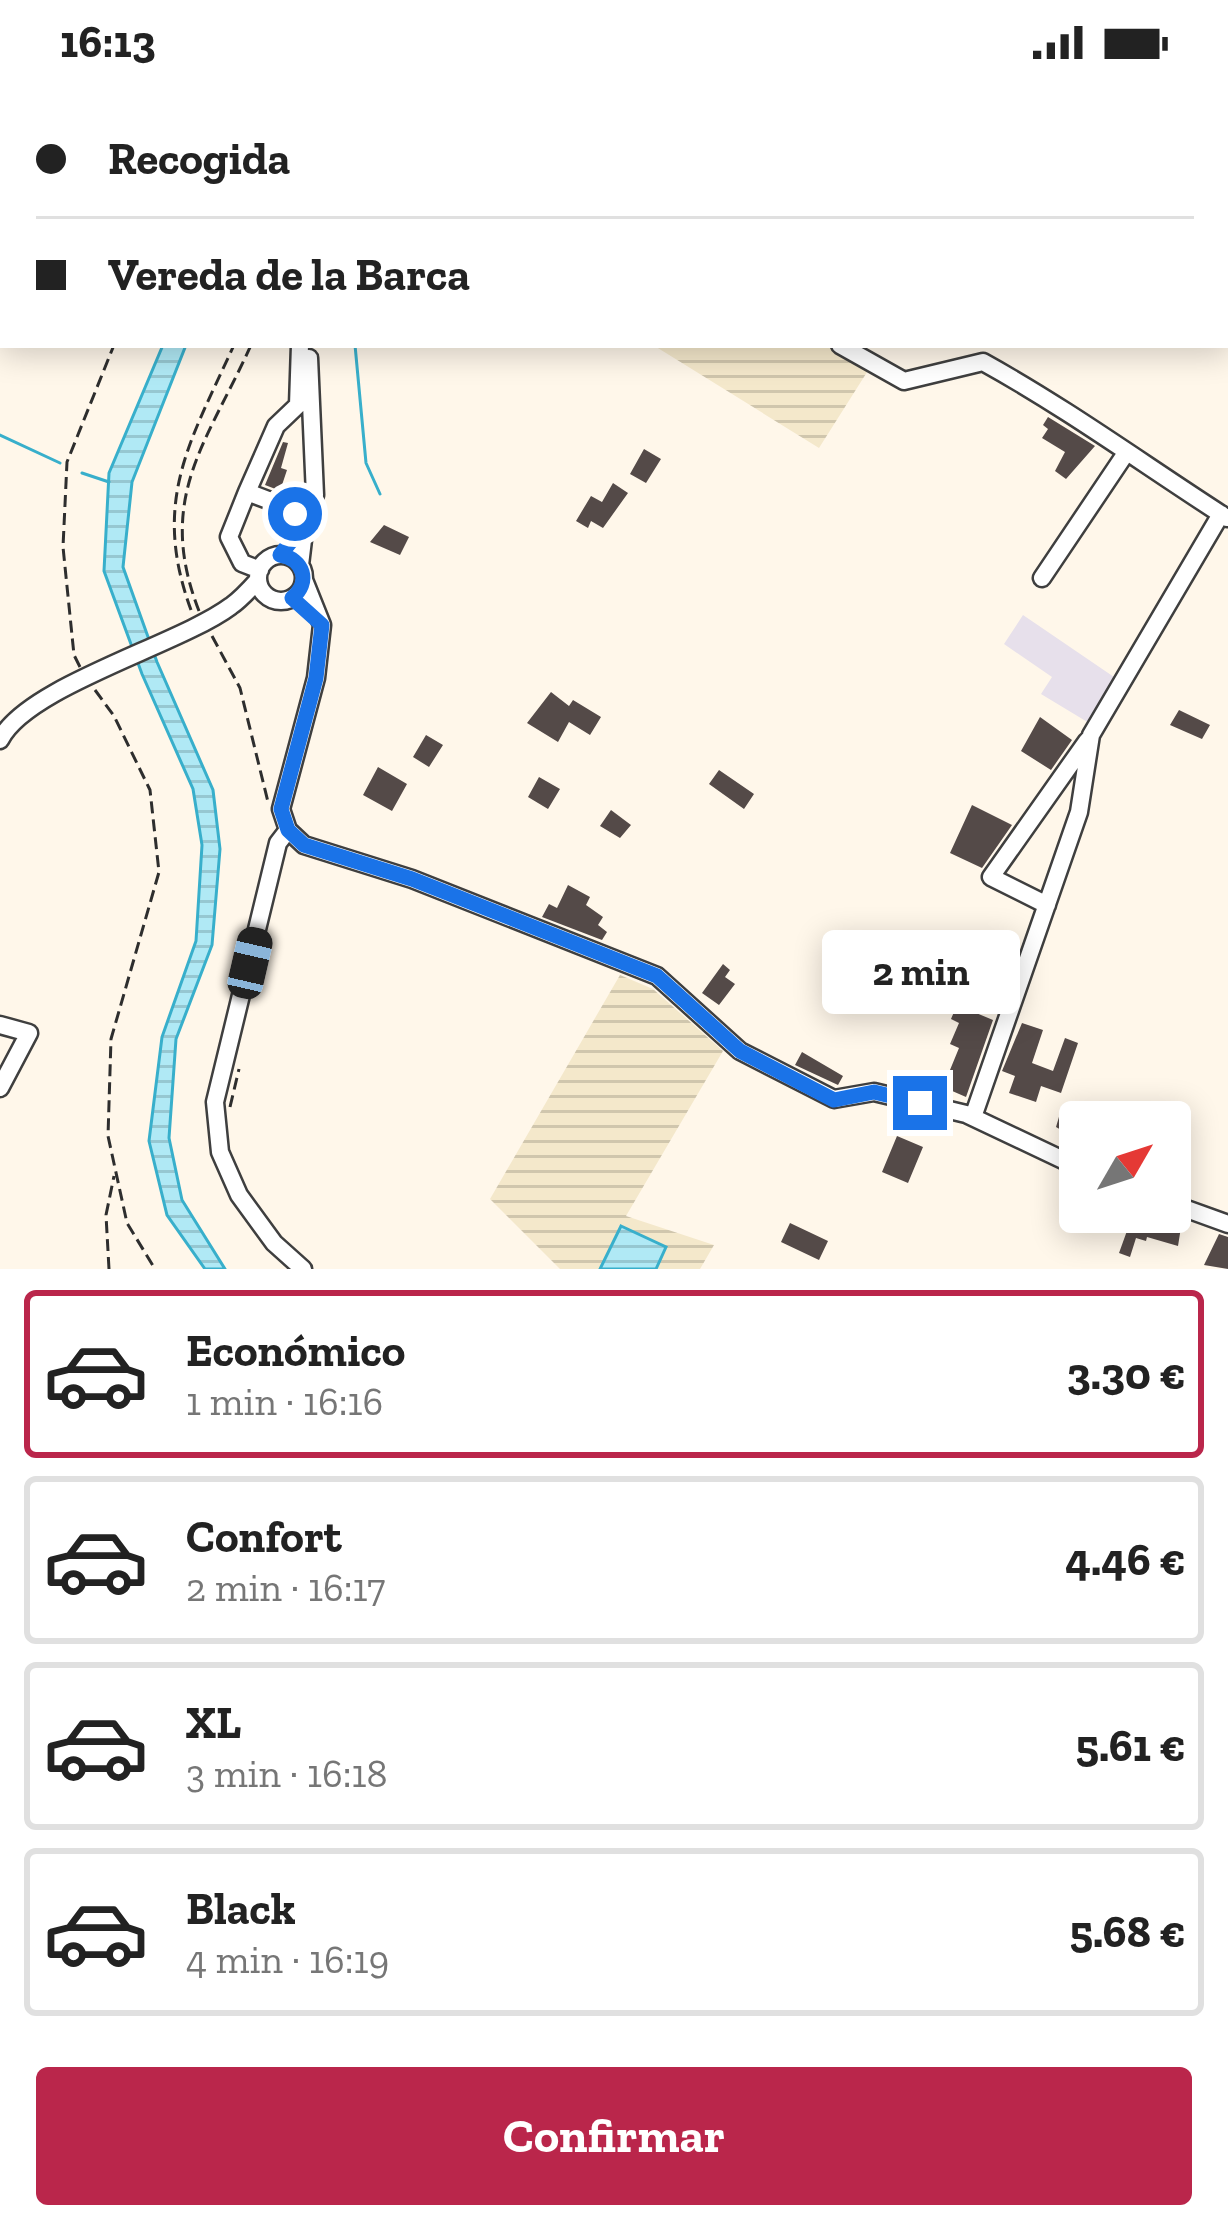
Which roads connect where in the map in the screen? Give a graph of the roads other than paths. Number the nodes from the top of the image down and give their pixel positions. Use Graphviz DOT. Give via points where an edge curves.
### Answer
graph roads {
  1 [pos="300,348"];
  2 [pos="309,348"];
  3 [pos="844,348"];
  4 [pos="1126,453"];
  5 [pos="247,492"];
  6 [pos="1224,516"];
  7 [pos="305,523"];
  8 [pos="286,548"];
  9 [pos="302,572"];
  10 [pos="259,575"];
  11 [pos="1042,578"];
  12 [pos="270,598"];
  13 [pos="292,598"];
  14 [pos="232,606"];
  15 [pos="322,625"];
  16 [pos="1091,735"];
  17 [pos="0,740"];
  18 [pos="283,837"];
  19 [pos="1047,904"];
  20 [pos="0,1025"];
  21 [pos="0,1088"];
  22 [pos="973,1118"];
  23 [pos="1059,1158"];
  24 [pos="1191,1211"];
  25 [pos="1228,1224"];
  26 [pos="303,1269"];
  1 -- 5 [label="street" via="298,405 275,426"];
  2 -- 7 [label="street" via="315,495"];
  3 -- 4 [label="street" via="904,381 983,362"];
  4 -- 6 [label="street"];
  4 -- 11 [label="street"];
  5 -- 8 [label="street" via="295,514"];
  5 -- 10 [label="street" via="229,537"];
  6 -- 16 [label="street"];
  7 -- 8 [label="street"];
  7 -- 9 [label="street"];
  8 -- 9 [label="street"];
  8 -- 10 [label="street"];
  9 -- 13 [label="street"];
  9 -- 15 [label="street"];
  10 -- 12 [label="street"];
  10 -- 14 [label="street"];
  12 -- 13 [label="street"];
  12 -- 14 [label="street"];
  13 -- 15 [label="street"];
  14 -- 17 [label="street" via="37,705"];
  15 -- 18 [label="street" via="281,809"];
  16 -- 19 [label="street" via="1079,812"];
  16 -- 19 [label="street" via="991,877"];
  18 -- 22 [label="street" via="657,976 740,1051 834,1100 874,1092"];
  18 -- 26 [label="street" via="215,1102 220,1152 239,1195"];
  19 -- 22 [label="street"];
  20 -- 21 [label="street" via="29,1034"];
  22 -- 23 [label="street"];
  24 -- 25 [label="street"];
}
